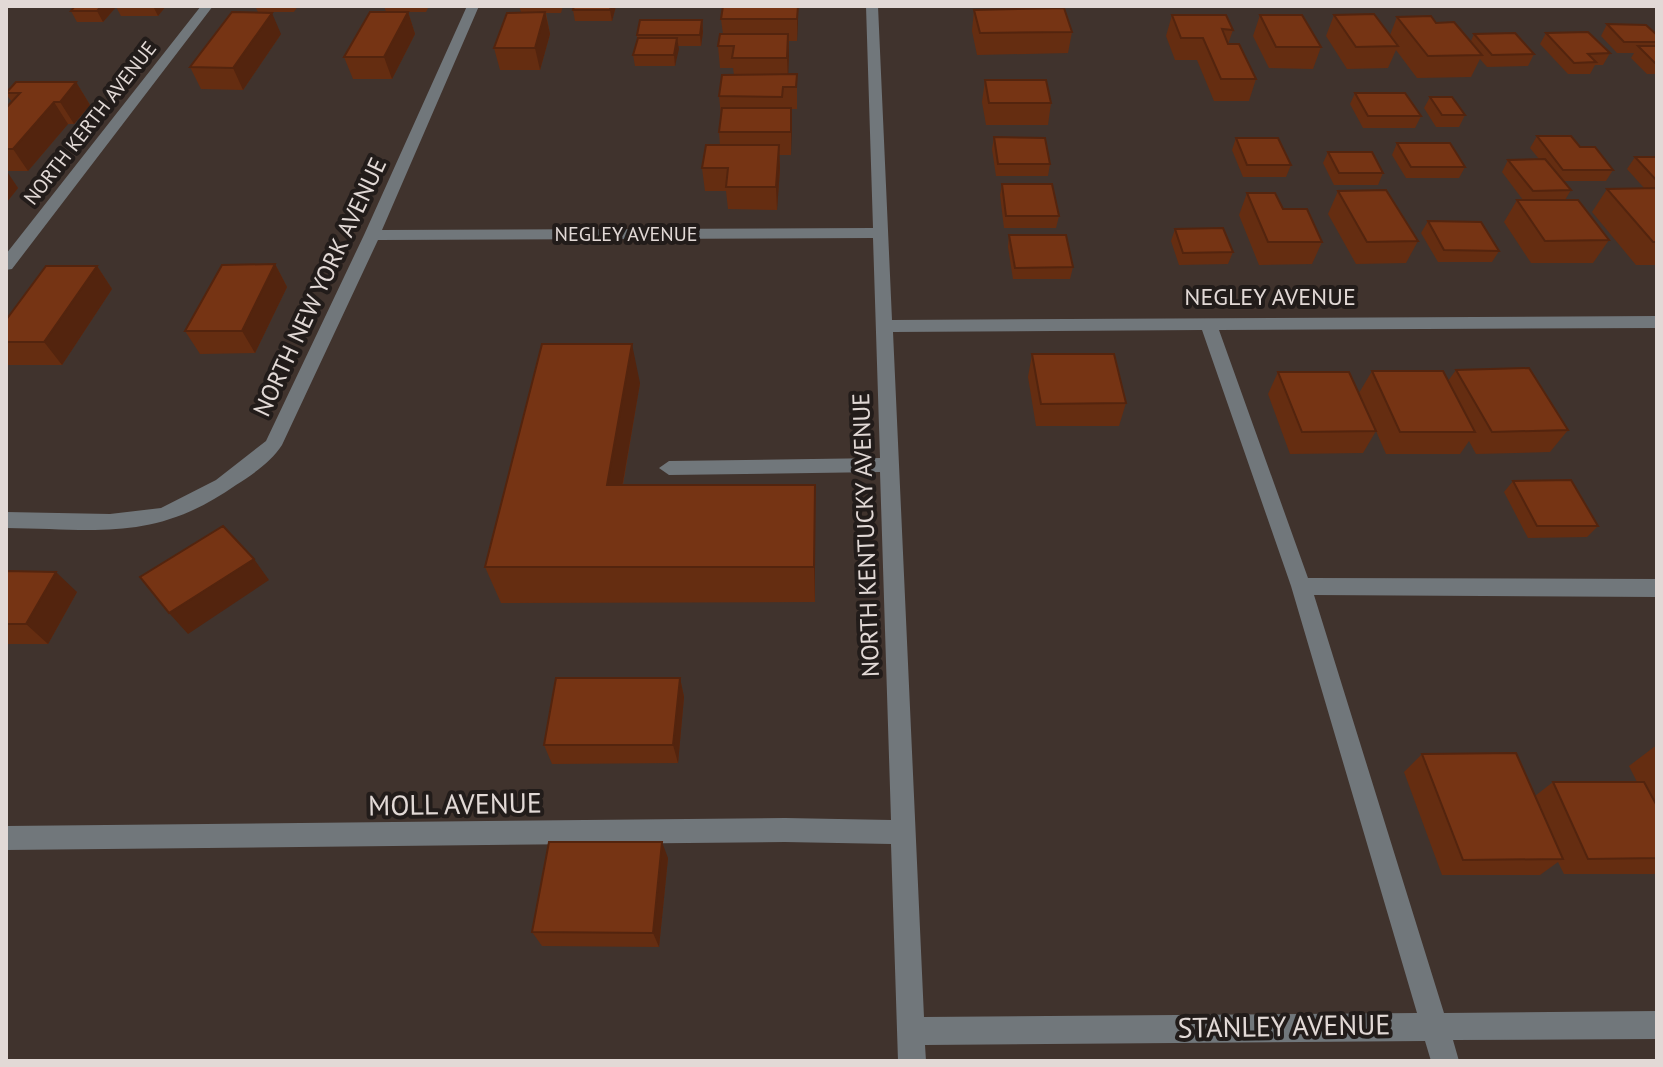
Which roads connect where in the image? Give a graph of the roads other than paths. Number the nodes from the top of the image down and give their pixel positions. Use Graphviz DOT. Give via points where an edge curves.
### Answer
graph roads {
  1 [pos="207,6"];
  2 [pos="473,6"];
  3 [pos="872,6"];
  4 [pos="880,233"];
  5 [pos="372,235"];
  6 [pos="6,265"];
  7 [pos="1657,322"];
  8 [pos="1208,323"];
  9 [pos="884,326"];
  10 [pos="890,465"];
  11 [pos="669,468"];
  12 [pos="6,520"];
  13 [pos="1301,586"];
  14 [pos="1657,588"];
  15 [pos="904,832"];
  16 [pos="6,838"];
  17 [pos="1433,1024"];
  18 [pos="1657,1025"];
  19 [pos="911,1031"];
  20 [pos="912,1061"];
  21 [pos="1445,1061"];
  1 -- 6 [label="street, NORTH KERTH AVENUE"];
  2 -- 5 [label="street, NORTH NEW YORK AVENUE"];
  3 -- 4 [label="street, NORTH KENTUCKY AVENUE"];
  4 -- 5 [label="street, NEGLEY AVENUE"];
  4 -- 9 [label="street, NORTH KENTUCKY AVENUE"];
  5 -- 12 [label="street, NORTH NEW YORK AVENUE" via="273,445 250,467 164,515 139,520"];
  7 -- 8 [label="street, NEGLEY AVENUE"];
  8 -- 9 [label="street, NEGLEY AVENUE"];
  8 -- 13 [label="street"];
  9 -- 10 [label="street, NORTH KENTUCKY AVENUE"];
  10 -- 11 [label="street"];
  10 -- 15 [label="street, NORTH KENTUCKY AVENUE"];
  13 -- 14 [label="street"];
  13 -- 17 [label="street"];
  15 -- 16 [label="street, MOLL AVENUE"];
  15 -- 19 [label="street, NORTH KENTUCKY AVENUE"];
  17 -- 18 [label="street, STANLEY AVENUE"];
  17 -- 19 [label="street, STANLEY AVENUE"];
  17 -- 21 [label="street"];
  19 -- 20 [label="street, NORTH KENTUCKY AVENUE"];
}
